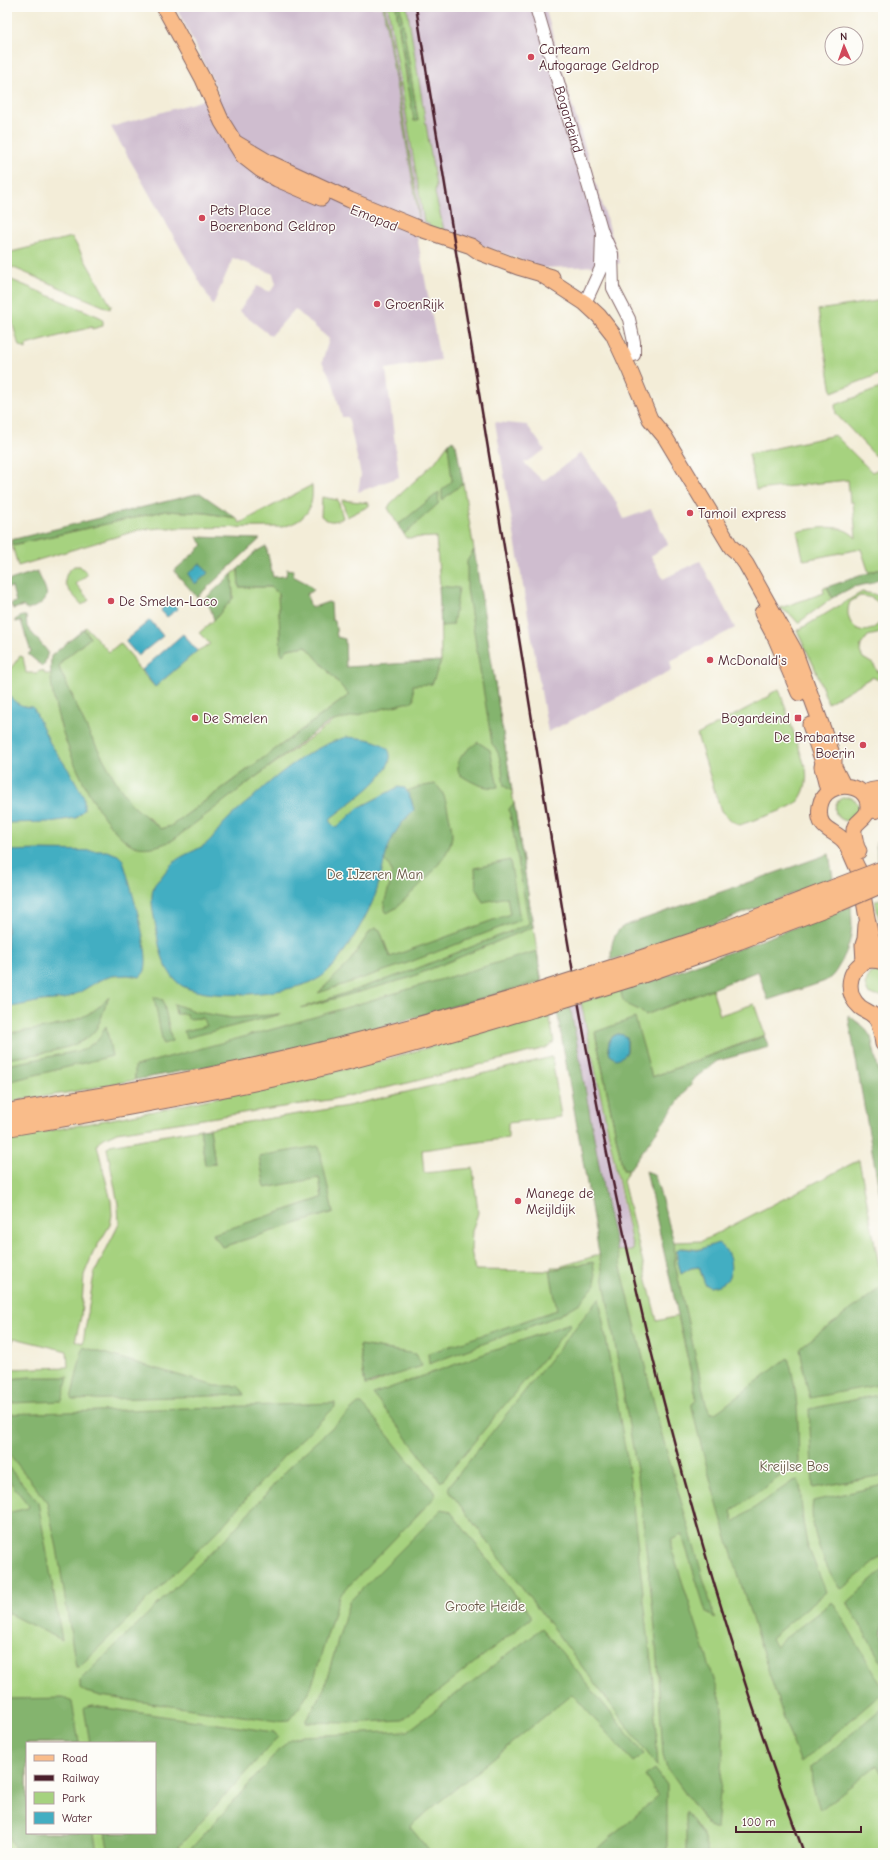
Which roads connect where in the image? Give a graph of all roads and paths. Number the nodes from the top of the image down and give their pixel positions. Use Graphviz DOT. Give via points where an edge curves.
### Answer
graph roads {
  1 [pos="164,7"];
  2 [pos="536,7"];
  3 [pos="602,232"];
  4 [pos="587,298"];
  5 [pos="634,355"];
  6 [pos="665,437"];
  7 [pos="839,786"];
  8 [pos="877,799"];
  9 [pos="851,833"];
  10 [pos="858,869"];
  11 [pos="883,870"];
  12 [pos="883,883"];
  13 [pos="837,895"];
  14 [pos="867,918"];
  15 [pos="876,959"];
  16 [pos="532,1001"];
  17 [pos="878,1011"];
  18 [pos="883,1044"];
  19 [pos="7,1113"];
  20 [pos="7,1127"];
  1 -- 4 [label="main road, Emopad" via="204,79 222,122 246,158 261,170 288,184 424,239 481,253 542,275 560,278"];
  2 -- 3 [label="street, Bogardeind"];
  3 -- 4 [label="street, Bogardeind" via="601,268"];
  3 -- 5 [label="street, Bogardeind" via="612,254 613,288 629,319"];
  4 -- 5 [label="main road, Bogardeind" via="606,310 622,329"];
  4 -- 6 [label="main road, Bogardeind" via="613,334 647,414"];
  5 -- 6 [label="main road, Bogardeind"];
  6 -- 7 [label="main road, Bogardeind" via="731,547 738,568 794,678 828,761 834,767"];
  7 -- 8 [label="main road" via="862,783"];
  7 -- 9 [label="main road" via="826,807 827,830"];
  8 -- 9 [label="main road" via="870,821"];
  9 -- 10 [label="main road"];
  9 -- 10 [label="main road" via="859,851"];
  10 -- 14 [label="main road"];
  11 -- 13 [label="highway, bridge"];
  12 -- 13 [label="highway, bridge"];
  13 -- 16 [label="highway, bridge" via="739,940"];
  14 -- 15 [label="main road"];
  14 -- 15 [label="main road" via="865,940"];
  15 -- 17 [label="main road" via="857,978 853,999 859,1006"];
  16 -- 19 [label="highway" via="285,1060"];
  16 -- 20 [label="highway" via="414,1043 309,1069 117,1109"];
  17 -- 18 [label="main road"];
}
